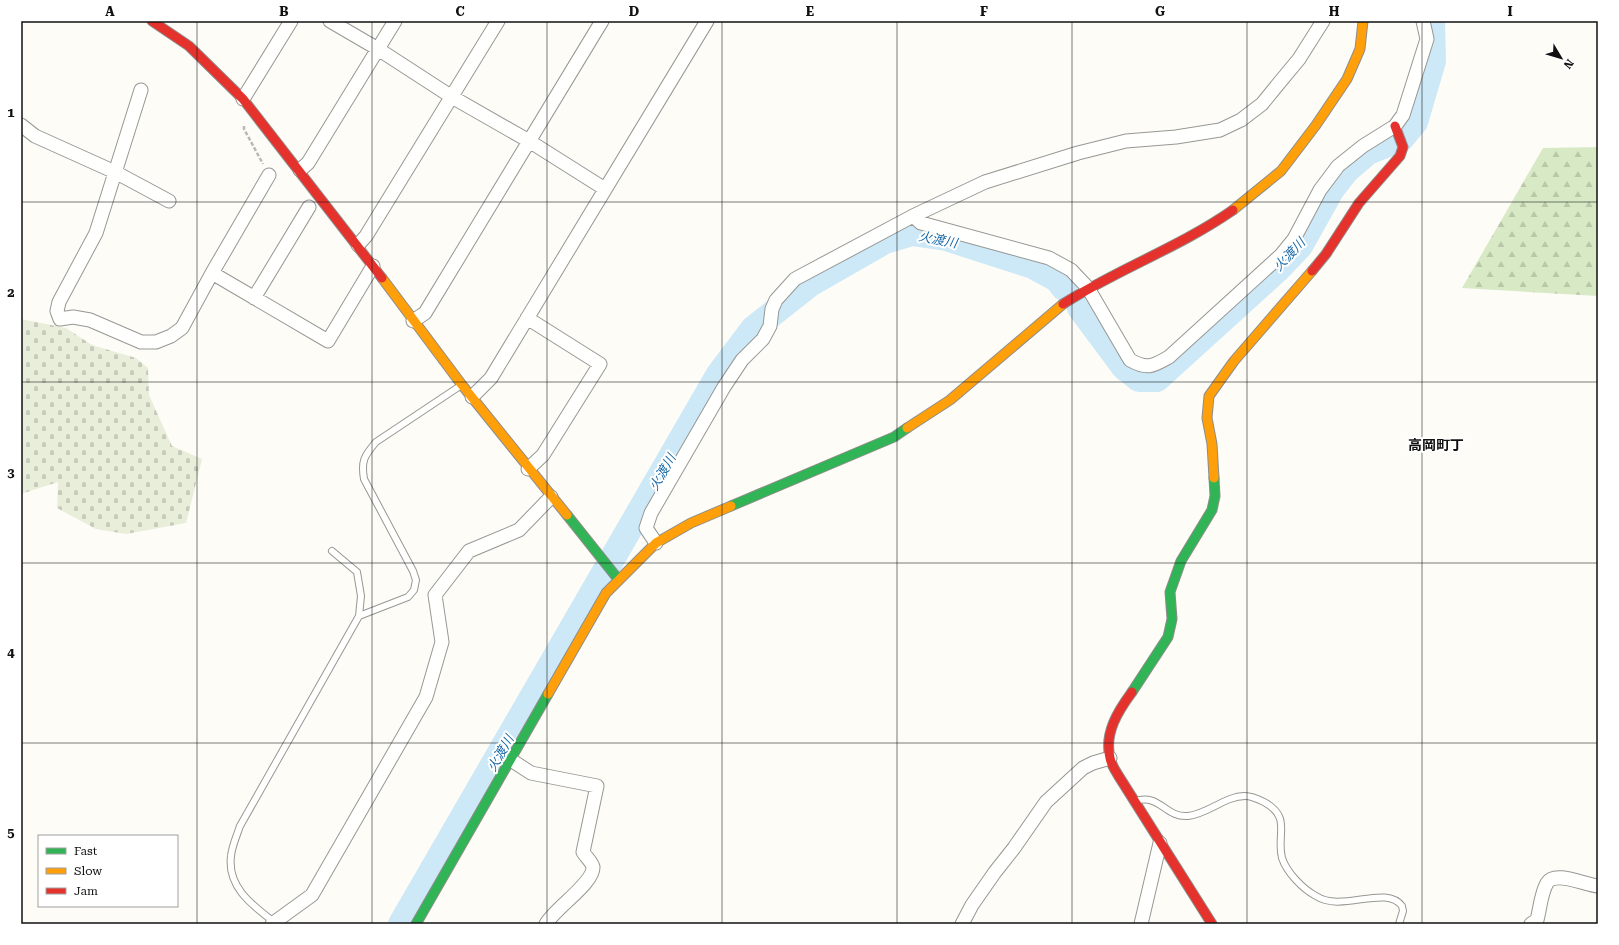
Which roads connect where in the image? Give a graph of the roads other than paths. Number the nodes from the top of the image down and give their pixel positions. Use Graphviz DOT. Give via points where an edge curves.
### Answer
graph roads {
  1 [pos="291,21"];
  2 [pos="330,21"];
  3 [pos="395,21"];
  4 [pos="498,21"];
  5 [pos="602,21"];
  6 [pos="707,21"];
  7 [pos="1322,21"];
  8 [pos="1363,21"];
  9 [pos="1423,21"];
  10 [pos="160,23"];
  11 [pos="378,49"];
  12 [pos="141,90"];
  13 [pos="452,97"];
  14 [pos="245,101"];
  15 [pos="21,124"];
  16 [pos="1396,128"];
  17 [pos="529,141"];
  18 [pos="300,170"];
  19 [pos="114,172"];
  20 [pos="269,175"];
  21 [pos="605,189"];
  22 [pos="169,201"];
  23 [pos="309,207"];
  24 [pos="913,216"];
  25 [pos="358,245"];
  26 [pos="373,266"];
  27 [pos="212,273"];
  28 [pos="1088,288"];
  29 [pos="254,298"];
  30 [pos="527,318"];
  31 [pos="414,321"];
  32 [pos="462,385"];
  33 [pos="472,397"];
  34 [pos="528,469"];
  35 [pos="551,497"];
  36 [pos="656,543"];
  37 [pos="332,551"];
  38 [pos="615,576"];
  39 [pos="359,616"];
  40 [pos="1110,758"];
  41 [pos="511,760"];
  42 [pos="1134,801"];
  43 [pos="1160,843"];
  44 [pos="1598,886"];
  45 [pos="275,924"];
  46 [pos="416,924"];
  47 [pos="546,924"];
  48 [pos="962,924"];
  49 [pos="1141,924"];
  50 [pos="1212,924"];
  51 [pos="1400,924"];
  52 [pos="1531,924"];
  1 -- 14 [label="street"];
  2 -- 11 [label="street"];
  3 -- 11 [label="street"];
  4 -- 13 [label="street"];
  5 -- 17 [label="street"];
  6 -- 21 [label="street"];
  7 -- 24 [label="street" via="1299,58 1262,104 1241,120 1220,130 1126,141 1078,153 985,182"];
  8 -- 28 [label="street" via="1360,49 1347,79 1316,125 1280,171 1246,201 1212,225"];
  9 -- 16 [label="street" via="1427,39 1403,115"];
  10 -- 14 [label="street" via="189,46"];
  11 -- 13 [label="street"];
  11 -- 18 [label="street" via="308,164"];
  12 -- 19 [label="street"];
  13 -- 17 [label="street"];
  13 -- 25 [label="street"];
  14 -- 18 [label="street"];
  15 -- 19 [label="street" via="35,136"];
  16 -- 28 [label="street" via="1363,146 1338,166 1320,190 1294,239 1281,255 1169,357 1154,366 1141,366 1130,360"];
  16 -- 40 [label="street" via="1402,144 1400,156 1360,203 1326,254 1234,361 1209,396 1207,418 1212,444 1215,496 1212,510 1181,561 1170,592 1172,619 1168,637 1116,715 1109,736"];
  17 -- 21 [label="street"];
  17 -- 31 [label="street" via="425,312"];
  18 -- 25 [label="street"];
  19 -- 22 [label="street"];
  19 -- 27 [label="street" via="96,232 59,302 57,311 60,319 73,317 90,320 141,342 156,342 182,328"];
  20 -- 27 [label="street"];
  21 -- 30 [label="street"];
  23 -- 29 [label="street"];
  24 -- 28 [label="street" via="921,223 1049,258 1071,270"];
  24 -- 36 [label="street" via="795,279 776,300 770,326 763,339 742,360 724,387 651,513 646,528"];
  25 -- 26 [label="street"];
  26 -- 29 [label="street" via="328,341"];
  26 -- 31 [label="street"];
  27 -- 29 [label="street"];
  28 -- 36 [label="street" via="1057,309 950,400 894,437 691,523"];
  30 -- 33 [label="street" via="491,378"];
  30 -- 34 [label="street" via="600,364 543,455"];
  31 -- 32 [label="street"];
  32 -- 33 [label="street"];
  32 -- 39 [label="lane" via="376,442 366,453 362,465 364,479 416,580 414,590 408,597"];
  33 -- 34 [label="street"];
  34 -- 35 [label="street"];
  35 -- 38 [label="street"];
  35 -- 45 [label="street" via="519,530 469,551 435,596 442,642 426,697 312,895"];
  36 -- 38 [label="street"];
  37 -- 39 [label="lane" via="357,572 361,596"];
  38 -- 41 [label="street"];
  39 -- 45 [label="lane" via="240,826 231,856 234,880 248,902"];
  40 -- 42 [label="street"];
  40 -- 48 [label="street" via="1083,768 1046,802 972,905"];
  41 -- 46 [label="street"];
  41 -- 47 [label="street" via="531,773 597,786 583,852 593,869 587,882 551,914"];
  42 -- 43 [label="street"];
  42 -- 51 [label="lane" via="1144,798 1154,800 1179,816 1186,816 1234,798 1253,797 1278,813 1282,822 1283,860 1298,882 1307,890 1331,903 1367,898 1394,899 1402,906"];
  43 -- 49 [label="street"];
  43 -- 50 [label="street"];
  44 -- 52 [label="street" via="1560,877 1552,878 1547,883 1537,920"];
}
